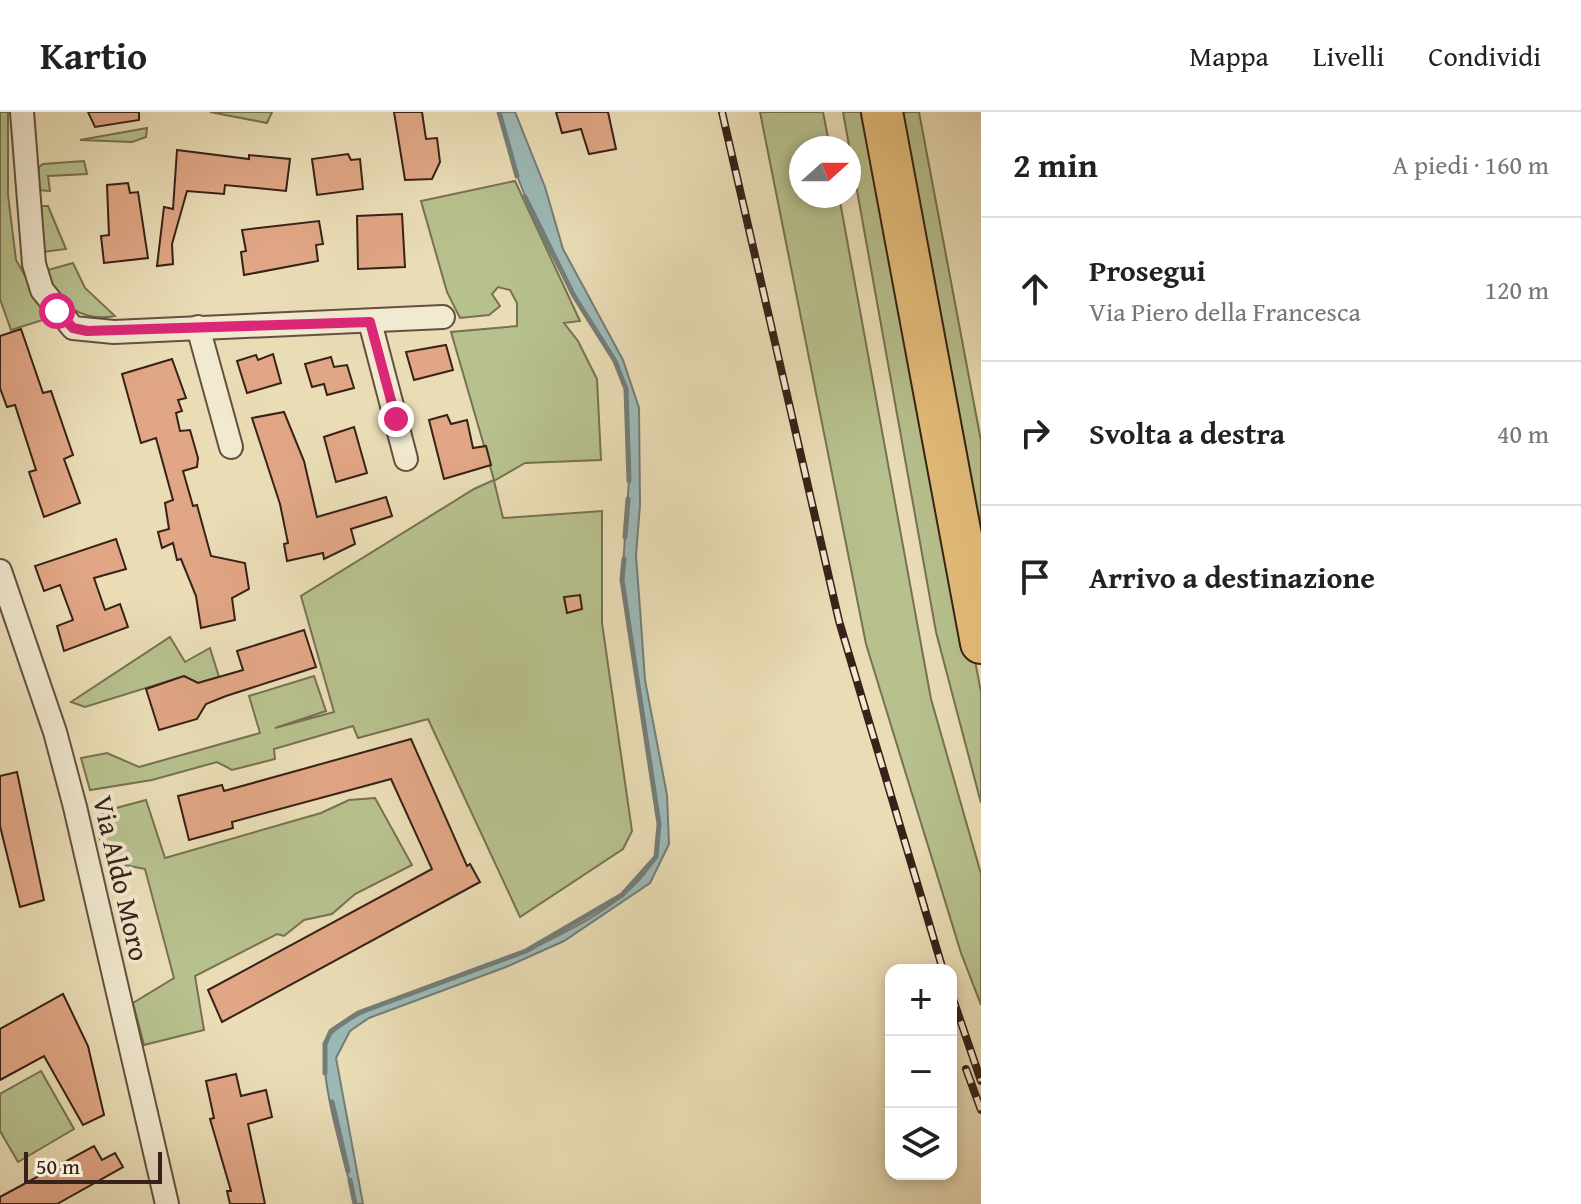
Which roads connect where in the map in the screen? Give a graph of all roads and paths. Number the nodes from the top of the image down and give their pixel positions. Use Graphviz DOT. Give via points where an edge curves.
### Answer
graph roads {
  1 [pos="22,112"];
  2 [pos="882,112"];
  3 [pos="443,317"];
  4 [pos="370,322"];
  5 [pos="198,327"];
  6 [pos="231,447"];
  7 [pos="406,459"];
  8 [pos="0,571"];
  9 [pos="981,643"];
  10 [pos="167,1204"];
  1 -- 5 [label="street" via="34,264 42,290 57,311 73,328 87,331"];
  2 -- 9 [label="highway"];
  3 -- 4 [label="street"];
  4 -- 5 [label="street"];
  4 -- 7 [label="street"];
  5 -- 6 [label="street"];
  8 -- 10 [label="street, Via Aldo Moro" via="75,807"];
}
